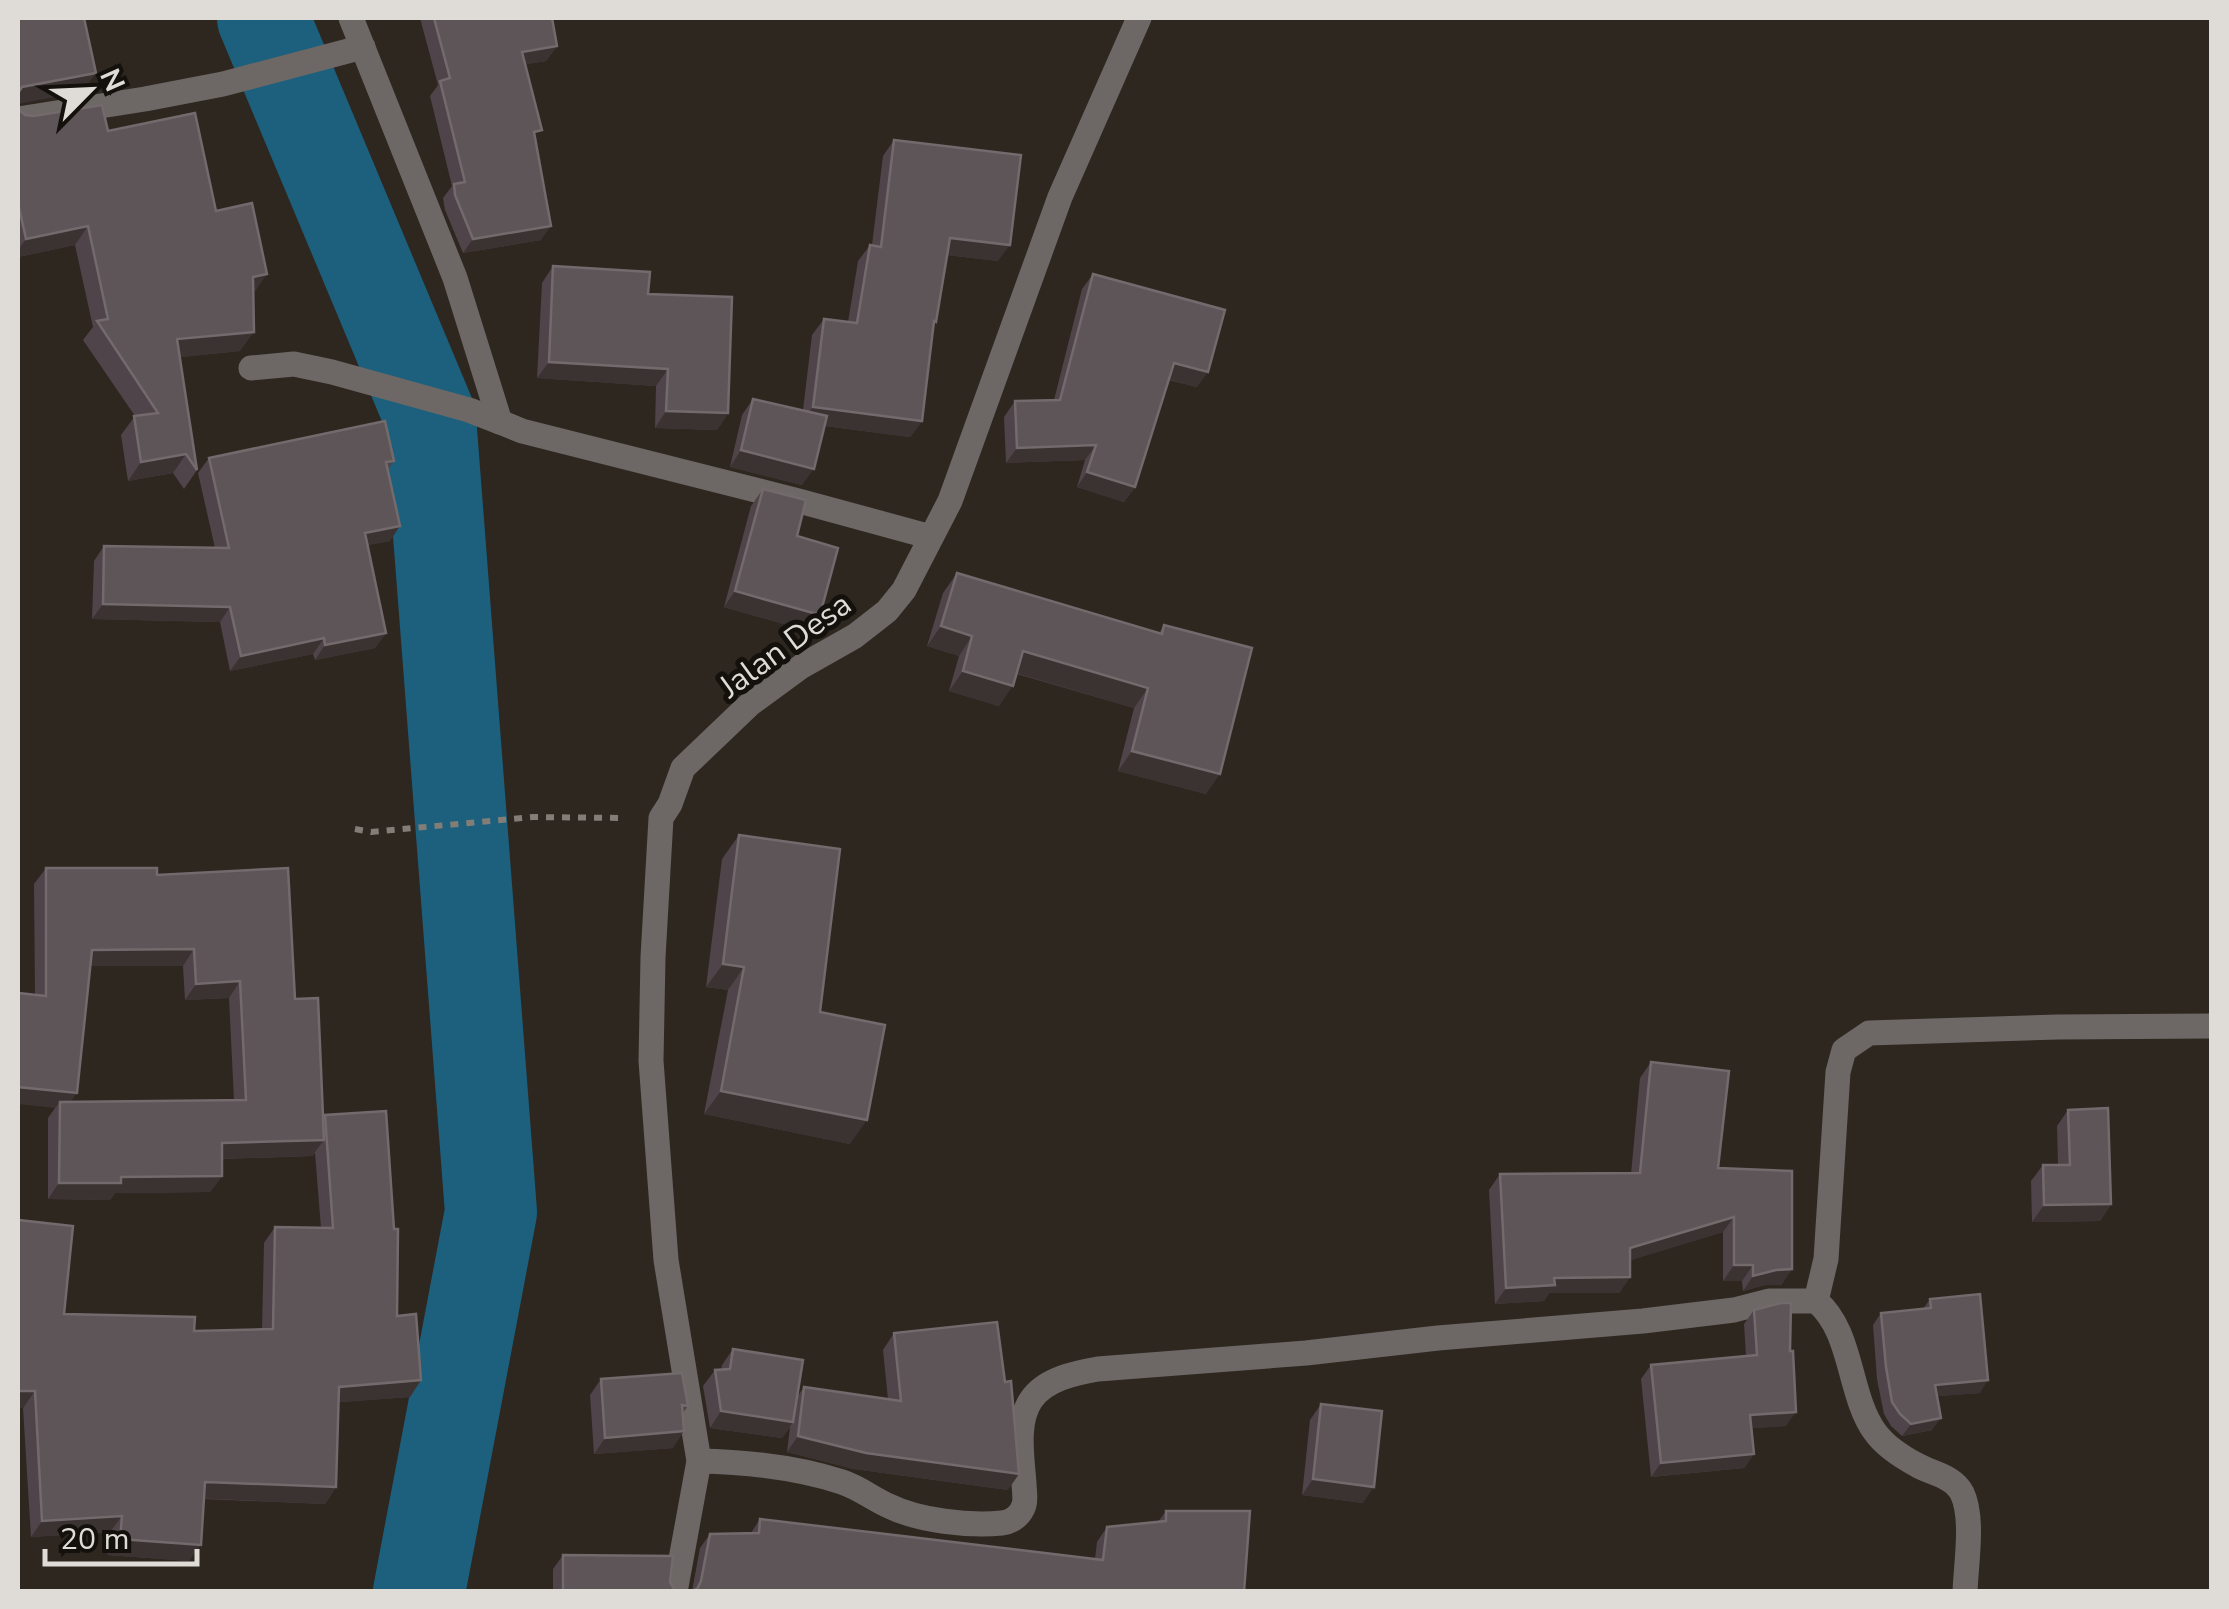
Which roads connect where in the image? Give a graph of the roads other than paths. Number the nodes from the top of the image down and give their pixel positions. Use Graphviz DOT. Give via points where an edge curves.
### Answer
graph roads {
  1 [pos="351,18"];
  2 [pos="1139,18"];
  3 [pos="363,47"];
  4 [pos="18,119"];
  5 [pos="251,368"];
  6 [pos="500,422"];
  7 [pos="931,537"];
  8 [pos="2212,1026"];
  9 [pos="1816,1301"];
  10 [pos="699,1461"];
  11 [pos="675,1592"];
  12 [pos="1965,1592"];
  1 -- 3 [label="street"];
  2 -- 7 [label="street, Jalan Desa" via="1060,196 950,501"];
  3 -- 4 [label="street" via="223,84"];
  3 -- 6 [label="street" via="455,278"];
  5 -- 6 [label="street" via="294,364 332,372"];
  6 -- 7 [label="street"];
  7 -- 10 [label="street, Jalan Desa" via="887,611 750,704 683,768 661,818 651,1061 666,1260"];
  8 -- 9 [label="street" via="1869,1033 1844,1050 1826,1260"];
  9 -- 10 [label="street" via="1072,1374 1031,1400 1023,1419 1025,1503 1006,1523 918,1516 806,1472"];
  9 -- 12 [label="street" via="1827,1310 1850,1361 1860,1405 1875,1432 1963,1494 1969,1518"];
  10 -- 11 [label="street, Jalan Desa"];
}
